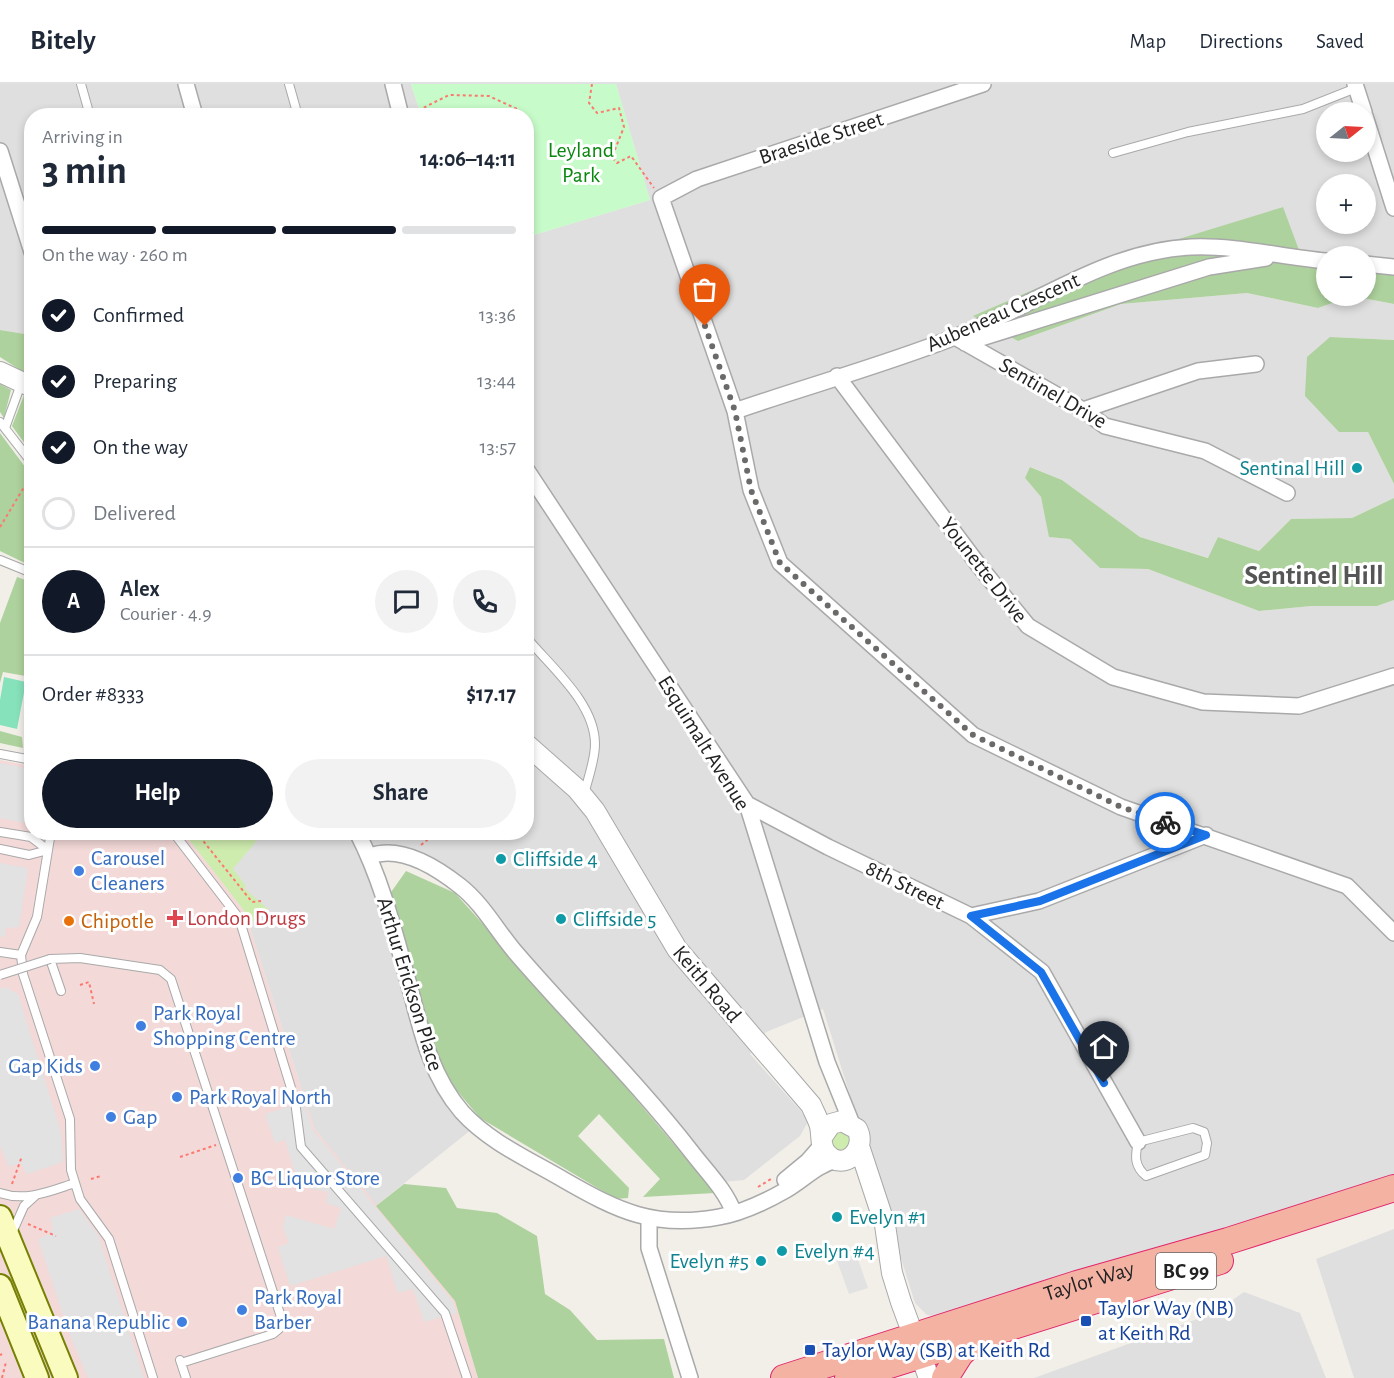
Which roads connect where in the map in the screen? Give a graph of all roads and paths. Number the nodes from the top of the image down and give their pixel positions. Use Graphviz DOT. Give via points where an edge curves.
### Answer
graph roads {
  1 [pos="81,84"];
  2 [pos="186,84"];
  3 [pos="289,84"];
  4 [pos="393,84"];
  5 [pos="592,84"];
  6 [pos="983,84"];
  7 [pos="1355,86"];
  8 [pos="1360,102"];
  9 [pos="88,108"];
  10 [pos="193,108"];
  11 [pos="296,108"];
  12 [pos="399,108"];
  13 [pos="424,108"];
  14 [pos="515,108"];
  15 [pos="0,151"];
  16 [pos="1376,152"];
  17 [pos="1113,153"];
  18 [pos="661,198"];
  19 [pos="1394,208"];
  20 [pos="24,227"];
  21 [pos="1275,256"];
  22 [pos="1316,260"];
  23 [pos="1376,265"];
  24 [pos="1394,267"];
  25 [pos="960,340"];
  26 [pos="1256,364"];
  27 [pos="0,372"];
  28 [pos="837,376"];
  29 [pos="24,383"];
  30 [pos="24,389"];
  31 [pos="1083,410"];
  32 [pos="735,411"];
  33 [pos="3,425"];
  34 [pos="24,453"];
  35 [pos="534,481"];
  36 [pos="24,487"];
  37 [pos="1287,494"];
  38 [pos="0,527"];
  39 [pos="0,560"];
  40 [pos="24,570"];
  41 [pos="534,647"];
  42 [pos="1394,676"];
  43 [pos="534,751"];
  44 [pos="0,754"];
  45 [pos="24,758"];
  46 [pos="584,797"];
  47 [pos="747,804"];
  48 [pos="0,832"];
  49 [pos="1206,835"];
  50 [pos="24,836"];
  51 [pos="35,840"];
  52 [pos="50,840"];
  53 [pos="179,840"];
  54 [pos="203,840"];
  55 [pos="361,840"];
  56 [pos="427,840"];
  57 [pos="0,849"];
  58 [pos="48,850"];
  59 [pos="370,856"];
  60 [pos="406,856"];
  61 [pos="235,871"];
  62 [pos="231,875"];
  63 [pos="261,901"];
  64 [pos="971,916"];
  65 [pos="1394,933"];
  66 [pos="0,952"];
  67 [pos="21,955"];
  68 [pos="50,959"];
  69 [pos="0,975"];
  70 [pos="80,985"];
  71 [pos="61,991"];
  72 [pos="94,1004"];
  73 [pos="811,1105"];
  74 [pos="842,1122"];
  75 [pos="822,1141"];
  76 [pos="224,1142"];
  77 [pos="1137,1142"];
  78 [pos="22,1156"];
  79 [pos="180,1156"];
  80 [pos="847,1156"];
  81 [pos="101,1176"];
  82 [pos="91,1179"];
  83 [pos="75,1183"];
  84 [pos="12,1188"];
  85 [pos="0,1193"];
  86 [pos="36,1195"];
  87 [pos="774,1195"];
  88 [pos="1393,1197"];
  89 [pos="734,1213"];
  90 [pos="0,1217"];
  91 [pos="649,1219"];
  92 [pos="25,1223"];
  93 [pos="56,1236"];
  94 [pos="10,1240"];
  95 [pos="0,1286"];
  96 [pos="978,1337"];
  97 [pos="921,1357"];
  98 [pos="6,1362"];
  99 [pos="2,1378"];
  100 [pos="37,1378"];
  101 [pos="66,1378"];
  102 [pos="153,1378"];
  103 [pos="186,1378"];
  104 [pos="467,1378"];
  105 [pos="690,1378"];
  106 [pos="784,1378"];
  107 [pos="848,1378"];
  108 [pos="945,1378"];
  1 -- 9 [label="lane"];
  2 -- 10 [label="street"];
  3 -- 11 [label="lane"];
  4 -- 12 [label="street"];
  5 -- 18 [label="path" via="589,104 597,113 619,108 624,127 612,156 617,163 631,156"];
  6 -- 18 [label="street, Braeside Street" via="697,179"];
  7 -- 8 [label="street"];
  7 -- 17 [label="lane" via="1303,109 1188,132"];
  13 -- 14 [label="path" via="449,95 489,96"];
  15 -- 20 [label="street"];
  16 -- 19 [label="street"];
  18 -- 32 [label="street"];
  21 -- 22 [label="street, Aubeneau Crescent"];
  21 -- 25 [label="street, Aubeneau Crescent" via="1209,267"];
  21 -- 25 [label="street, Aubeneau Crescent" via="1234,248 1190,247 1154,252 1107,266"];
  23 -- 24 [label="street"];
  25 -- 28 [label="street, Aubeneau Crescent"];
  25 -- 31 [label="street, Sentinel Drive"];
  26 -- 31 [label="street" via="1198,371"];
  27 -- 29 [label="street"];
  28 -- 32 [label="street, Aubeneau Crescent"];
  28 -- 42 [label="street, Younette Drive" via="1028,626 1113,676 1203,702 1299,706"];
  30 -- 33 [label="lane"];
  31 -- 37 [label="street, Sentinel Drive" via="1105,426 1205,451"];
  32 -- 49 [label="street" via="751,490 780,563 973,735 1121,807"];
  33 -- 34 [label="lane"];
  35 -- 47 [label="street, Esquimalt Avenue"];
  36 -- 38 [label="path"];
  39 -- 40 [label="lane"];
  41 -- 46 [label="lane" via="592,722 595,746"];
  43 -- 46 [label="street, Keith Road"];
  44 -- 45 [label="lane"];
  46 -- 73 [label="street, Keith Road" via="676,949"];
  47 -- 64 [label="street, 8th Street"];
  47 -- 74 [label="street, Esquimalt Avenue" via="833,1079"];
  48 -- 50 [label="lane"];
  49 -- 64 [label="street, 8th Street" via="1040,901"];
  49 -- 65 [label="street" via="1347,886"];
  51 -- 58 [label="lane"];
  52 -- 58 [label="lane"];
  53 -- 104 [label="lane" via="239,918 295,1101 301,1147 446,1313"];
  54 -- 62 [label="path"];
  55 -- 59 [label="street, Arthur Erickson Place"];
  56 -- 60 [label="path"];
  57 -- 58 [label="lane" via="29,855"];
  58 -- 67 [label="lane" via="37,917"];
  59 -- 60 [label="street" via="392,852"];
  59 -- 91 [label="street, Arthur Erickson Place" via="429,1054 451,1097 464,1113 507,1147 593,1197"];
  60 -- 89 [label="street" via="449,878 473,898 515,952 677,1133 715,1179"];
  61 -- 62 [label="path"];
  62 -- 63 [label="path" via="252,902"];
  64 -- 77 [label="street" via="1041,972"];
  66 -- 67 [label="lane"];
  67 -- 83 [label="lane" via="23,974 70,1119"];
  68 -- 69 [label="lane, bridge"];
  68 -- 71 [label="lane"];
  68 -- 76 [label="lane" via="80,958 160,970 171,979"];
  70 -- 72 [label="path" via="88,982"];
  73 -- 74 [label="street, Keith Road"];
  73 -- 75 [label="street, Keith Road"];
  74 -- 75 [label="street" via="827,1127"];
  74 -- 80 [label="street" via="860,1135"];
  75 -- 80 [label="street" via="827,1154"];
  75 -- 87 [label="street, Arthur Erickson Place"];
  76 -- 79 [label="path"];
  76 -- 103 [label="lane" via="282,1320 273,1334 181,1361"];
  77 -- 77 [label="lane" via="1193,1128 1204,1132 1207,1143 1205,1155 1146,1176 1138,1169"];
  78 -- 84 [label="path"];
  80 -- 87 [label="street, Arthur Erickson Place" via="821,1166"];
  80 -- 97 [label="street" via="876,1228 886,1242 892,1273"];
  81 -- 82 [label="path"];
  83 -- 86 [label="lane"];
  83 -- 102 [label="lane" via="80,1198 109,1239"];
  85 -- 86 [label="lane" via="17,1197"];
  86 -- 94 [label="lane" via="24,1206"];
  87 -- 89 [label="street, Arthur Erickson Place"];
  88 -- 96 [label="highway, Taylor Way / BC 99"];
  88 -- 97 [label="highway, Taylor Way / BC 99" via="1077,1284"];
  89 -- 91 [label="street, Arthur Erickson Place" via="702,1220"];
  90 -- 94 [label="main road"];
  91 -- 105 [label="street" via="648,1248"];
  92 -- 93 [label="path"];
  94 -- 101 [label="main road"];
  95 -- 100 [label="main road"];
  96 -- 97 [label="highway, Taylor Way / BC 99"];
  96 -- 108 [label="highway" via="960,1354"];
  97 -- 106 [label="highway, Taylor Way / BC 99"];
  97 -- 107 [label="highway, Taylor Way / BC 99"];
  98 -- 99 [label="path"];
}
